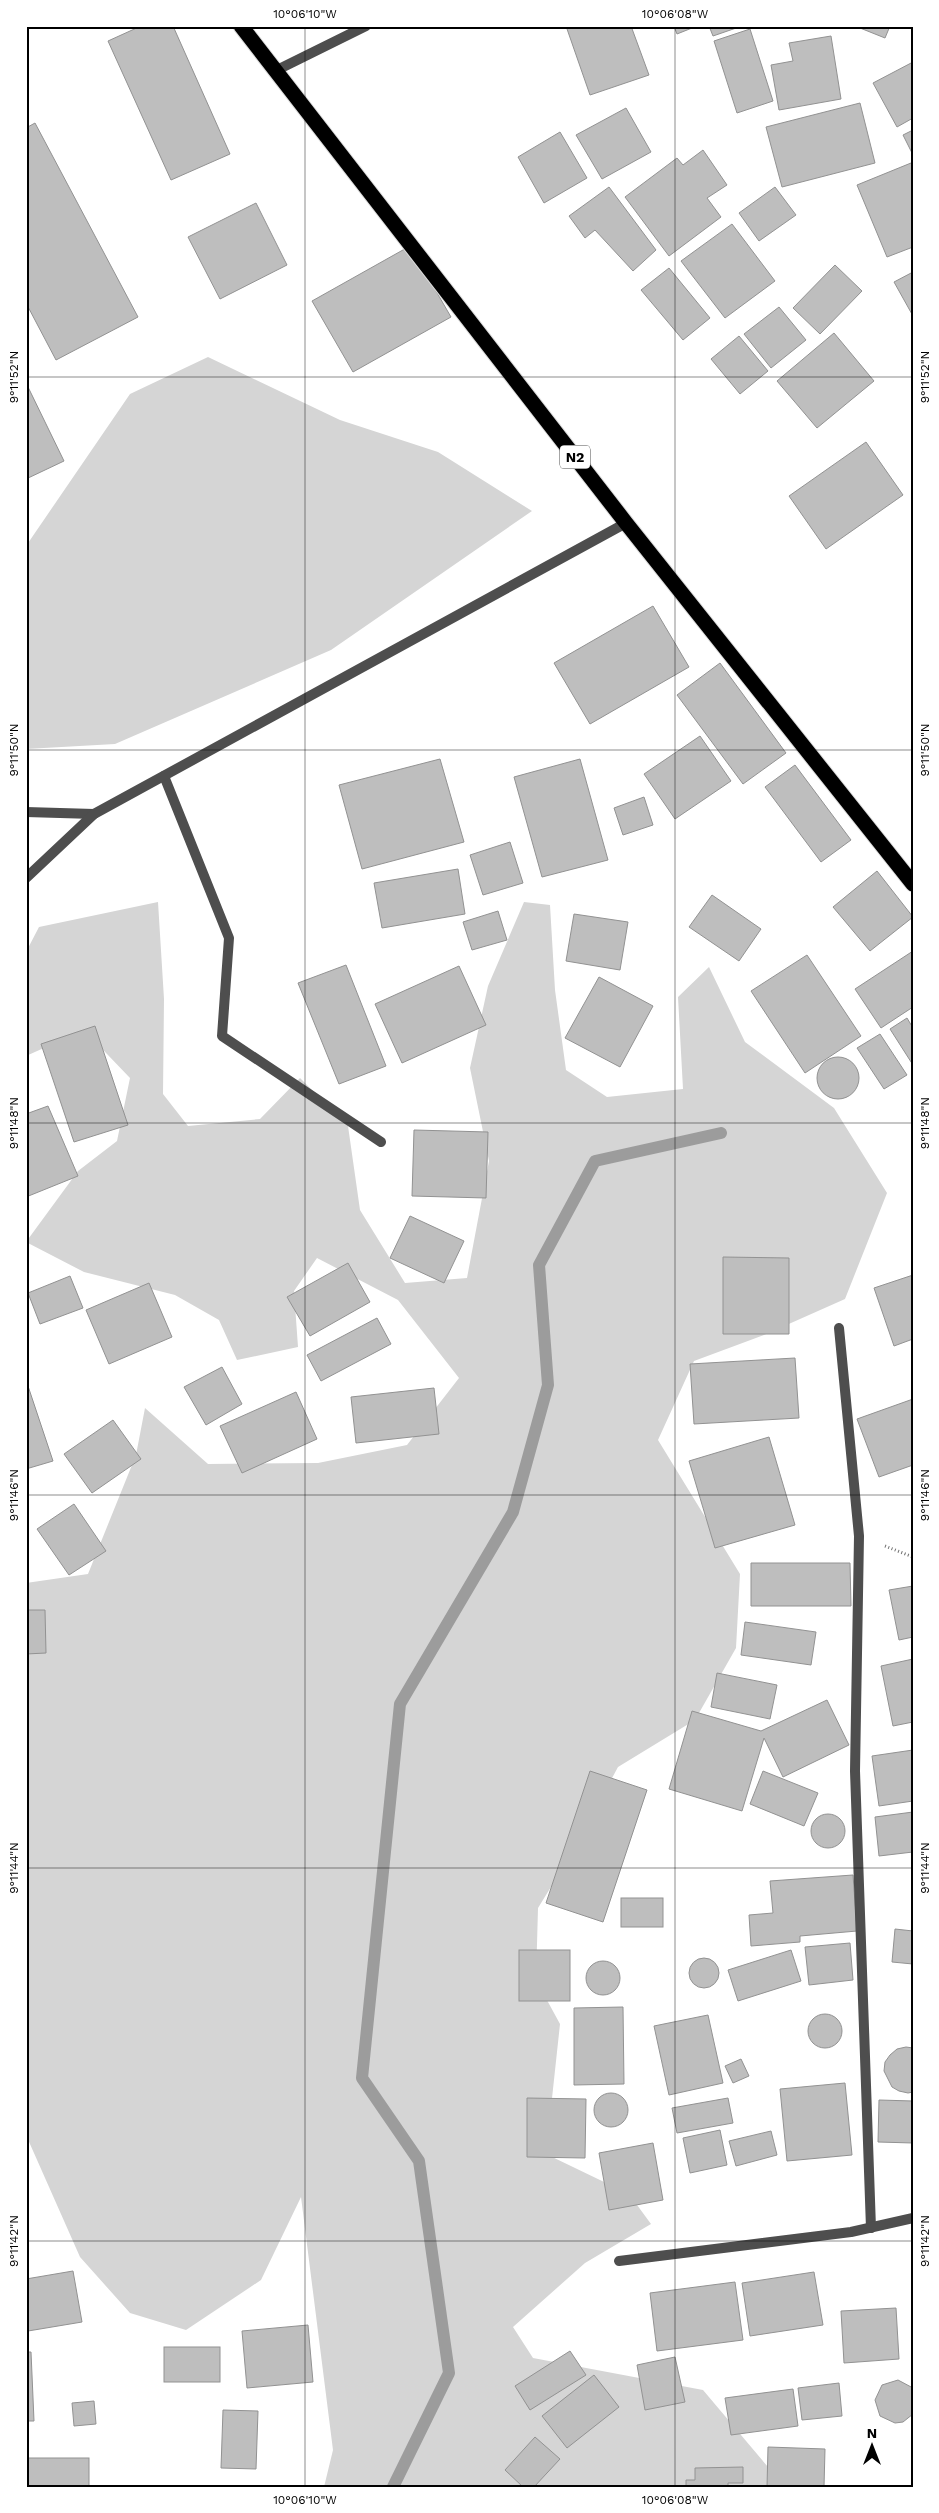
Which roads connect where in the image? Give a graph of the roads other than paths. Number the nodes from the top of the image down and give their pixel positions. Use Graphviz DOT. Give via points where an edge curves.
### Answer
graph roads {
  1 [pos="241,26"];
  2 [pos="366,26"];
  3 [pos="275,71"];
  4 [pos="626,523"];
  5 [pos="164,776"];
  6 [pos="26,812"];
  7 [pos="94,814"];
  8 [pos="26,878"];
  9 [pos="913,884"];
  10 [pos="381,1142"];
  11 [pos="839,1328"];
  12 [pos="913,2218"];
  13 [pos="871,2228"];
  14 [pos="619,2261"];
  1 -- 3 [label="highway, N2"];
  2 -- 3 [label="street"];
  3 -- 4 [label="highway, N2"];
  4 -- 5 [label="street"];
  4 -- 9 [label="highway, N2"];
  5 -- 7 [label="street"];
  5 -- 10 [label="street" via="229,938 222,1036"];
  6 -- 7 [label="street"];
  7 -- 8 [label="street"];
  11 -- 13 [label="street" via="859,1536 855,1771"];
  12 -- 13 [label="street"];
  13 -- 14 [label="street"];
}
